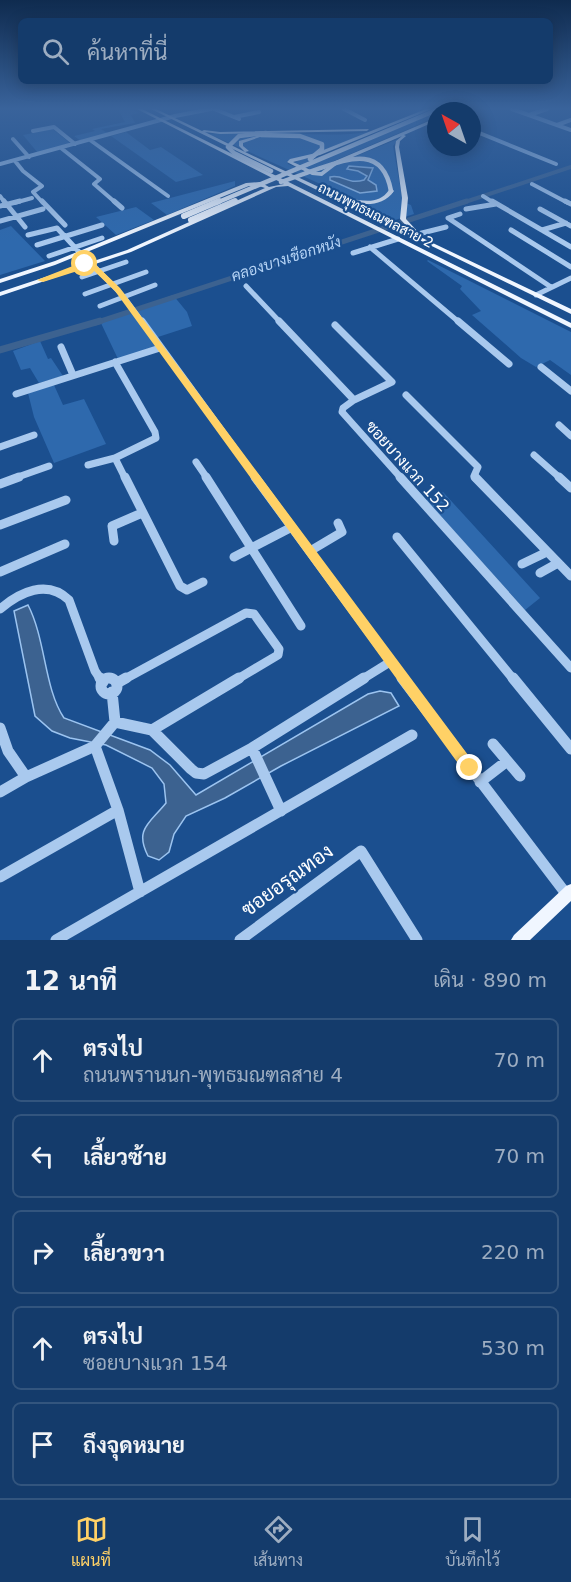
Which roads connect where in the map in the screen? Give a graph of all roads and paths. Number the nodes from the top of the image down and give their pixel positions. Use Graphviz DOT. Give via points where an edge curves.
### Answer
graph roads {
  1 [pos="25,153"];
  2 [pos="44,153"];
  3 [pos="67,153"];
  4 [pos="108,153"];
  5 [pos="227,153"];
  6 [pos="234,153"];
  7 [pos="244,153"];
  8 [pos="252,153"];
  9 [pos="317,153"];
  10 [pos="321,153"];
  11 [pos="332,153"];
  12 [pos="333,153"];
  13 [pos="353,153"];
  14 [pos="354,153"];
  15 [pos="358,153"];
  16 [pos="398,153"];
  17 [pos="530,153"];
  18 [pos="29,157"];
  19 [pos="323,157"];
  20 [pos="15,160"];
  21 [pos="241,160"];
  22 [pos="0,164"];
  23 [pos="37,164"];
  24 [pos="267,164"];
  25 [pos="556,164"];
  26 [pos="243,168"];
  27 [pos="306,173"];
  28 [pos="265,182"];
  29 [pos="281,183"];
  30 [pos="532,184"];
  31 [pos="310,185"];
  32 [pos="292,186"];
  33 [pos="233,190"];
  34 [pos="261,194"];
  35 [pos="0,196"];
  36 [pos="168,196"];
  37 [pos="485,197"];
  38 [pos="32,198"];
  39 [pos="8,204"];
  40 [pos="496,204"];
  41 [pos="571,204"];
  42 [pos="0,206"];
  43 [pos="122,208"];
  44 [pos="43,209"];
  45 [pos="466,209"];
  46 [pos="540,209"];
  47 [pos="340,210"];
  48 [pos="513,213"];
  49 [pos="460,214"];
  50 [pos="16,216"];
  51 [pos="504,216"];
  52 [pos="0,221"];
  53 [pos="569,223"];
  54 [pos="65,225"];
  55 [pos="102,225"];
  56 [pos="25,226"];
  57 [pos="446,227"];
  58 [pos="511,230"];
  59 [pos="542,230"];
  60 [pos="418,234"];
  61 [pos="28,235"];
  62 [pos="66,237"];
  63 [pos="102,238"];
  64 [pos="398,239"];
  65 [pos="37,246"];
  66 [pos="435,246"];
  67 [pos="370,247"];
  68 [pos="571,247"];
  69 [pos="74,248"];
  70 [pos="80,253"];
  71 [pos="353,253"];
  72 [pos="49,256"];
  73 [pos="126,261"];
  74 [pos="53,264"];
  75 [pos="92,264"];
  76 [pos="571,267"];
  77 [pos="98,271"];
  78 [pos="146,272"];
  79 [pos="82,277"];
  80 [pos="571,279"];
  81 [pos="40,280"];
  82 [pos="0,281"];
  83 [pos="112,284"];
  84 [pos="154,285"];
  85 [pos="246,286"];
  86 [pos="551,287"];
  87 [pos="0,294"];
  88 [pos="85,294"];
  89 [pos="536,295"];
  90 [pos="124,297"];
  91 [pos="100,306"];
  92 [pos="571,312"];
  93 [pos="334,325"];
  94 [pos="571,326"];
  95 [pos="61,347"];
  96 [pos="160,348"];
  97 [pos="116,362"];
  98 [pos="509,364"];
  99 [pos="541,367"];
  100 [pos="74,375"];
  101 [pos="571,391"];
  102 [pos="16,394"];
  103 [pos="406,395"];
  104 [pos="354,400"];
  105 [pos="560,425"];
  106 [pos="34,435"];
  107 [pos="571,436"];
  108 [pos="0,447"];
  109 [pos="534,455"];
  110 [pos="115,458"];
  111 [pos="196,462"];
  112 [pos="88,465"];
  113 [pos="49,466"];
  114 [pos="0,484"];
  115 [pos="571,488"];
  116 [pos="66,500"];
  117 [pos="142,513"];
  118 [pos="338,523"];
  119 [pos="0,525"];
  120 [pos="292,527"];
  121 [pos="397,537"];
  122 [pos="114,541"];
  123 [pos="65,544"];
  124 [pos="251,547"];
  125 [pos="310,551"];
  126 [pos="548,552"];
  127 [pos="234,557"];
  128 [pos="558,563"];
  129 [pos="522,564"];
  130 [pos="0,572"];
  131 [pos="540,573"];
  132 [pos="571,576"];
  133 [pos="203,582"];
  134 [pos="0,609"];
  135 [pos="301,626"];
  136 [pos="390,662"];
  137 [pos="571,668"];
  138 [pos="115,688"];
  139 [pos="115,722"];
  140 [pos="0,728"];
  141 [pos="152,730"];
  142 [pos="412,735"];
  143 [pos="494,744"];
  144 [pos="96,745"];
  145 [pos="571,749"];
  146 [pos="255,753"];
  147 [pos="507,761"];
  148 [pos="520,776"];
  149 [pos="26,777"];
  150 [pos="480,782"];
  151 [pos="0,792"];
  152 [pos="118,810"];
  153 [pos="282,811"];
  154 [pos="0,877"];
  155 [pos="140,892"];
  156 [pos="569,893"];
  157 [pos="56,940"];
  158 [pos="240,940"];
  159 [pos="417,940"];
  160 [pos="519,940"];
  1 -- 18 [label="street"];
  2 -- 18 [label="street"];
  3 -- 43 [label="street" via="100,178 94,184"];
  4 -- 36 [label="street"];
  5 -- 21 [label="main road, ถนนพุทธมณฑลสาย 2"];
  6 -- 47 [label="main road, bridge"];
  7 -- 24 [label="main road, ถนนพุทธมณฑลสาย 2"];
  8 -- 24 [label="main road, bridge"];
  9 -- 28 [label="main road, bridge"];
  10 -- 15 [label="main road" via="289,162 320,174"];
  11 -- 19 [label="main road, bridge"];
  12 -- 19 [label="main road, bridge"];
  13 -- 29 [label="main road, bridge"];
  14 -- 27 [label="main road, bridge"];
  16 -- 60 [label="main road" via="405,198 403,214 407,225"];
  17 -- 25 [label="street"];
  18 -- 20 [label="street"];
  18 -- 23 [label="street"];
  19 -- 28 [label="main road, bridge"];
  20 -- 22 [label="street"];
  20 -- 54 [label="street" via="42,186 33,192"];
  21 -- 26 [label="main road"];
  21 -- 32 [label="main road, ถนนพุทธมณฑลสาย 2"];
  24 -- 31 [label="main road, ถนนพุทธมณฑลสาย 2"];
  26 -- 29 [label="main road"];
  26 -- 33 [label="main road" via="249,175 245,184"];
  27 -- 29 [label="main road, bridge"];
  27 -- 31 [label="main road, bridge" via="350,160 372,160 387,169 391,191 381,201 362,202"];
  28 -- 74 [label="main road, bridge" via="112,245"];
  29 -- 32 [label="main road"];
  29 -- 34 [label="main road"];
  29 -- 81 [label="main road, bridge"];
  30 -- 41 [label="street"];
  31 -- 66 [label="main road, ถนนพุทธมณฑลสาย 2"];
  32 -- 47 [label="main road, ถนนพุทธมณฑลสาย 2"];
  33 -- 34 [label="main road" via="258,183 266,188"];
  33 -- 70 [label="main road"];
  34 -- 75 [label="main road"];
  35 -- 39 [label="street"];
  37 -- 40 [label="street"];
  38 -- 39 [label="street"];
  39 -- 42 [label="street"];
  39 -- 50 [label="street"];
  40 -- 45 [label="street"];
  40 -- 48 [label="street"];
  44 -- 50 [label="street"];
  46 -- 53 [label="street"];
  47 -- 64 [label="main road, ถนนพุทธมณฑลสาย 2"];
  48 -- 51 [label="street"];
  48 -- 59 [label="street"];
  49 -- 86 [label="street" via="448,218"];
  50 -- 52 [label="street"];
  50 -- 56 [label="street"];
  53 -- 59 [label="street"];
  55 -- 62 [label="street"];
  57 -- 60 [label="street"];
  58 -- 76 [label="street"];
  59 -- 68 [label="street"];
  60 -- 66 [label="main road"];
  61 -- 62 [label="street" via="55,228"];
  62 -- 65 [label="street"];
  62 -- 69 [label="street"];
  63 -- 69 [label="street"];
  64 -- 67 [label="street"];
  64 -- 94 [label="main road, ถนนพุทธมณฑลสาย 2"];
  66 -- 89 [label="main road, ถนนพุทธมณฑลสาย 2"];
  67 -- 71 [label="street"];
  67 -- 98 [label="street"];
  69 -- 70 [label="street"];
  69 -- 72 [label="street"];
  70 -- 74 [label="main road"];
  73 -- 77 [label="street"];
  74 -- 82 [label="main road"];
  75 -- 77 [label="street"];
  75 -- 81 [label="main road"];
  77 -- 79 [label="street"];
  77 -- 83 [label="street"];
  78 -- 83 [label="street"];
  80 -- 86 [label="street"];
  81 -- 87 [label="main road"];
  83 -- 88 [label="street"];
  83 -- 90 [label="street"];
  84 -- 90 [label="street"];
  85 -- 104 [label="street"];
  86 -- 89 [label="street"];
  89 -- 92 [label="main road, ถนนพุทธมณฑลสาย 2"];
  90 -- 91 [label="street"];
  90 -- 96 [label="street"];
  93 -- 104 [label="street" via="392,381"];
  95 -- 100 [label="street"];
  96 -- 97 [label="street"];
  96 -- 120 [label="street"];
  97 -- 100 [label="street"];
  97 -- 110 [label="street" via="157,435"];
  99 -- 101 [label="street"];
  100 -- 102 [label="street"];
  103 -- 126 [label="street" via="478,467 474,476 477,481"];
  104 -- 137 [label="street, ซอยบางแวก 152" via="342,412"];
  105 -- 107 [label="street"];
  106 -- 108 [label="street"];
  109 -- 115 [label="street"];
  110 -- 112 [label="street"];
  110 -- 117 [label="street"];
  111 -- 124 [label="street"];
  113 -- 114 [label="street"];
  116 -- 119 [label="street"];
  117 -- 122 [label="street" via="112,526"];
  117 -- 133 [label="street" via="180,586 187,590"];
  118 -- 125 [label="street" via="342,532"];
  120 -- 124 [label="street"];
  120 -- 125 [label="street"];
  121 -- 145 [label="street"];
  123 -- 130 [label="street"];
  124 -- 127 [label="street"];
  124 -- 135 [label="street"];
  125 -- 136 [label="street"];
  126 -- 128 [label="street"];
  126 -- 129 [label="street"];
  128 -- 131 [label="street"];
  128 -- 132 [label="street"];
  134 -- 138 [label="street" via="30,591 47,588 63,592 103,682 103,692"];
  136 -- 146 [label="street"];
  136 -- 150 [label="street"];
  138 -- 139 [label="street"];
  138 -- 141 [label="street" via="246,613 254,614 279,649 278,655"];
  139 -- 141 [label="street"];
  139 -- 144 [label="street"];
  140 -- 149 [label="street" via="8,751"];
  141 -- 146 [label="street" via="196,773 204,774"];
  142 -- 153 [label="street"];
  143 -- 147 [label="street"];
  144 -- 149 [label="street"];
  144 -- 152 [label="street"];
  146 -- 153 [label="street"];
  147 -- 148 [label="street"];
  147 -- 150 [label="street"];
  149 -- 151 [label="street"];
  150 -- 156 [label="street"];
  152 -- 154 [label="street"];
  152 -- 155 [label="street"];
  153 -- 155 [label="street"];
  155 -- 157 [label="street"];
  156 -- 160 [label="main road"];
  158 -- 159 [label="street, ซอยอรุณทอง" via="361,851"];
}
